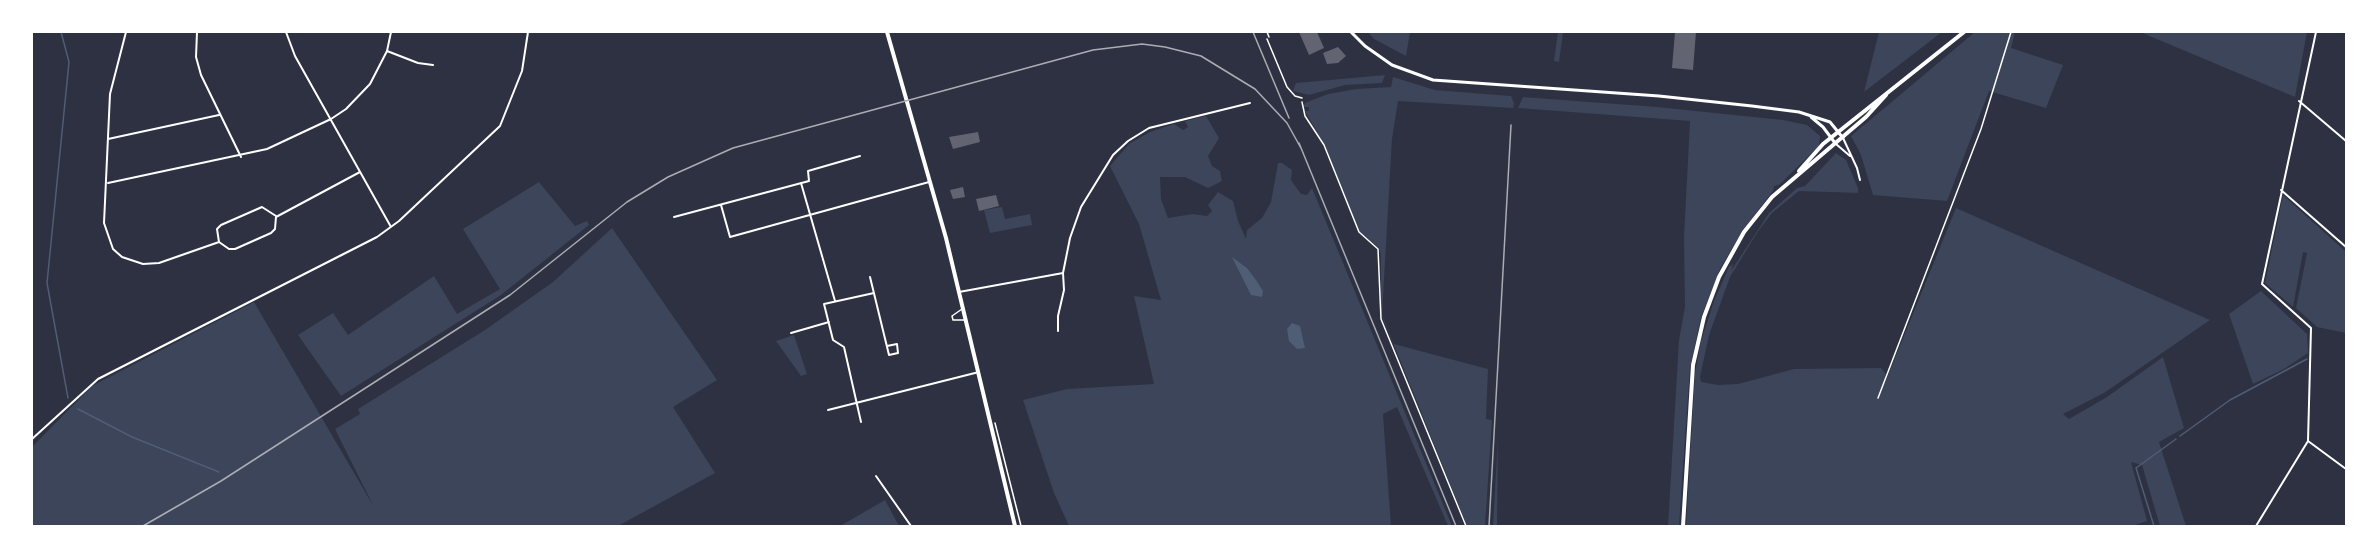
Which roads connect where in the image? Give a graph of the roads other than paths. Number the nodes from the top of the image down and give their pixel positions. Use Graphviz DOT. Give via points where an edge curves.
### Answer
graph roads {
  1 [pos="126,32"];
  2 [pos="197,32"];
  3 [pos="286,32"];
  4 [pos="391,32"];
  5 [pos="528,32"];
  6 [pos="887,32"];
  7 [pos="1351,32"];
  8 [pos="1964,32"];
  9 [pos="2316,32"];
  10 [pos="1267,39"];
  11 [pos="387,51"];
  12 [pos="433,65"];
  13 [pos="1886,95"];
  14 [pos="1302,99"];
  15 [pos="2300,100"];
  16 [pos="1250,103"];
  17 [pos="219,115"];
  18 [pos="1810,116"];
  19 [pos="331,119"];
  20 [pos="1838,131"];
  21 [pos="1830,137"];
  22 [pos="1843,138"];
  23 [pos="108,139"];
  24 [pos="2346,141"];
  25 [pos="1836,144"];
  26 [pos="860,156"];
  27 [pos="1850,156"];
  28 [pos="241,157"];
  29 [pos="360,172"];
  30 [pos="1797,174"];
  31 [pos="1860,180"];
  32 [pos="931,181"];
  33 [pos="108,183"];
  34 [pos="801,183"];
  35 [pos="2281,190"];
  36 [pos="721,205"];
  37 [pos="810,215"];
  38 [pos="276,217"];
  39 [pos="674,217"];
  40 [pos="392,228"];
  41 [pos="219,242"];
  42 [pos="2346,248"];
  43 [pos="1063,273"];
  44 [pos="870,277"];
  45 [pos="959,292"];
  46 [pos="874,293"];
  47 [pos="835,302"];
  48 [pos="963,309"];
  49 [pos="966,320"];
  50 [pos="829,322"];
  51 [pos="1058,331"];
  52 [pos="791,333"];
  53 [pos="887,346"];
  54 [pos="979,372"];
  55 [pos="857,402"];
  56 [pos="828,410"];
  57 [pos="861,422"];
  58 [pos="32,439"];
  59 [pos="2308,441"];
  60 [pos="2346,469"];
  61 [pos="876,476"];
  62 [pos="911,526"];
  63 [pos="1015,526"];
  64 [pos="1683,526"];
  65 [pos="2256,526"];
  1 -- 23 [label="street" via="110,94"];
  2 -- 17 [label="street" via="196,57"];
  3 -- 19 [label="street" via="295,56"];
  4 -- 11 [label="street"];
  5 -- 40 [label="street" via="522,71 500,126"];
  6 -- 32 [label="main road"];
  7 -- 18 [label="street" via="1377,56 1408,73 1433,80 1659,96"];
  8 -- 13 [label="main road"];
  9 -- 15 [label="street"];
  10 -- 14 [label="lane" via="1287,87"];
  11 -- 12 [label="street"];
  11 -- 19 [label="street" via="370,84"];
  13 -- 20 [label="main road"];
  13 -- 22 [label="main road"];
  15 -- 24 [label="street"];
  15 -- 35 [label="street"];
  16 -- 43 [label="street" via="1149,128 1128,141 1113,155 1081,207"];
  17 -- 23 [label="street"];
  17 -- 28 [label="street"];
  18 -- 20 [label="street" via="1830,122"];
  18 -- 21 [label="street"];
  19 -- 28 [label="street" via="267,150"];
  19 -- 29 [label="street"];
  20 -- 21 [label="main road"];
  20 -- 22 [label="street"];
  21 -- 25 [label="street"];
  21 -- 30 [label="main road"];
  22 -- 25 [label="main road"];
  22 -- 27 [label="street"];
  23 -- 33 [label="street"];
  25 -- 27 [label="street"];
  25 -- 30 [label="main road"];
  26 -- 34 [label="street" via="808,171 809,181"];
  27 -- 31 [label="street"];
  28 -- 33 [label="street"];
  29 -- 38 [label="street"];
  29 -- 40 [label="street"];
  30 -- 64 [label="main road" via="1744,232 1719,277 1704,317 1692,376"];
  32 -- 37 [label="street"];
  32 -- 45 [label="main road"];
  33 -- 41 [label="street" via="104,223 113,249 122,257 143,264 159,263"];
  34 -- 36 [label="street"];
  34 -- 37 [label="street"];
  35 -- 42 [label="street"];
  35 -- 59 [label="street" via="2262,284 2311,328"];
  36 -- 37 [label="street" via="730,237"];
  36 -- 39 [label="street"];
  37 -- 47 [label="street"];
  38 -- 41 [label="street" via="271,233 235,249"];
  38 -- 41 [label="street" via="262,207 248,212 217,229"];
  40 -- 58 [label="street" via="98,379"];
  43 -- 45 [label="street"];
  43 -- 51 [label="street"];
  44 -- 46 [label="street"];
  45 -- 48 [label="main road"];
  46 -- 47 [label="street"];
  46 -- 53 [label="street"];
  47 -- 50 [label="street" via="824,304"];
  48 -- 49 [label="main road"];
  48 -- 49 [label="lane" via="956,311 953,320"];
  49 -- 54 [label="main road"];
  50 -- 52 [label="street"];
  50 -- 55 [label="street" via="833,340 844,347"];
  54 -- 55 [label="street"];
  54 -- 63 [label="main road"];
  55 -- 56 [label="street"];
  55 -- 57 [label="street"];
  59 -- 60 [label="street"];
  59 -- 65 [label="street"];
  61 -- 62 [label="street"];
}
